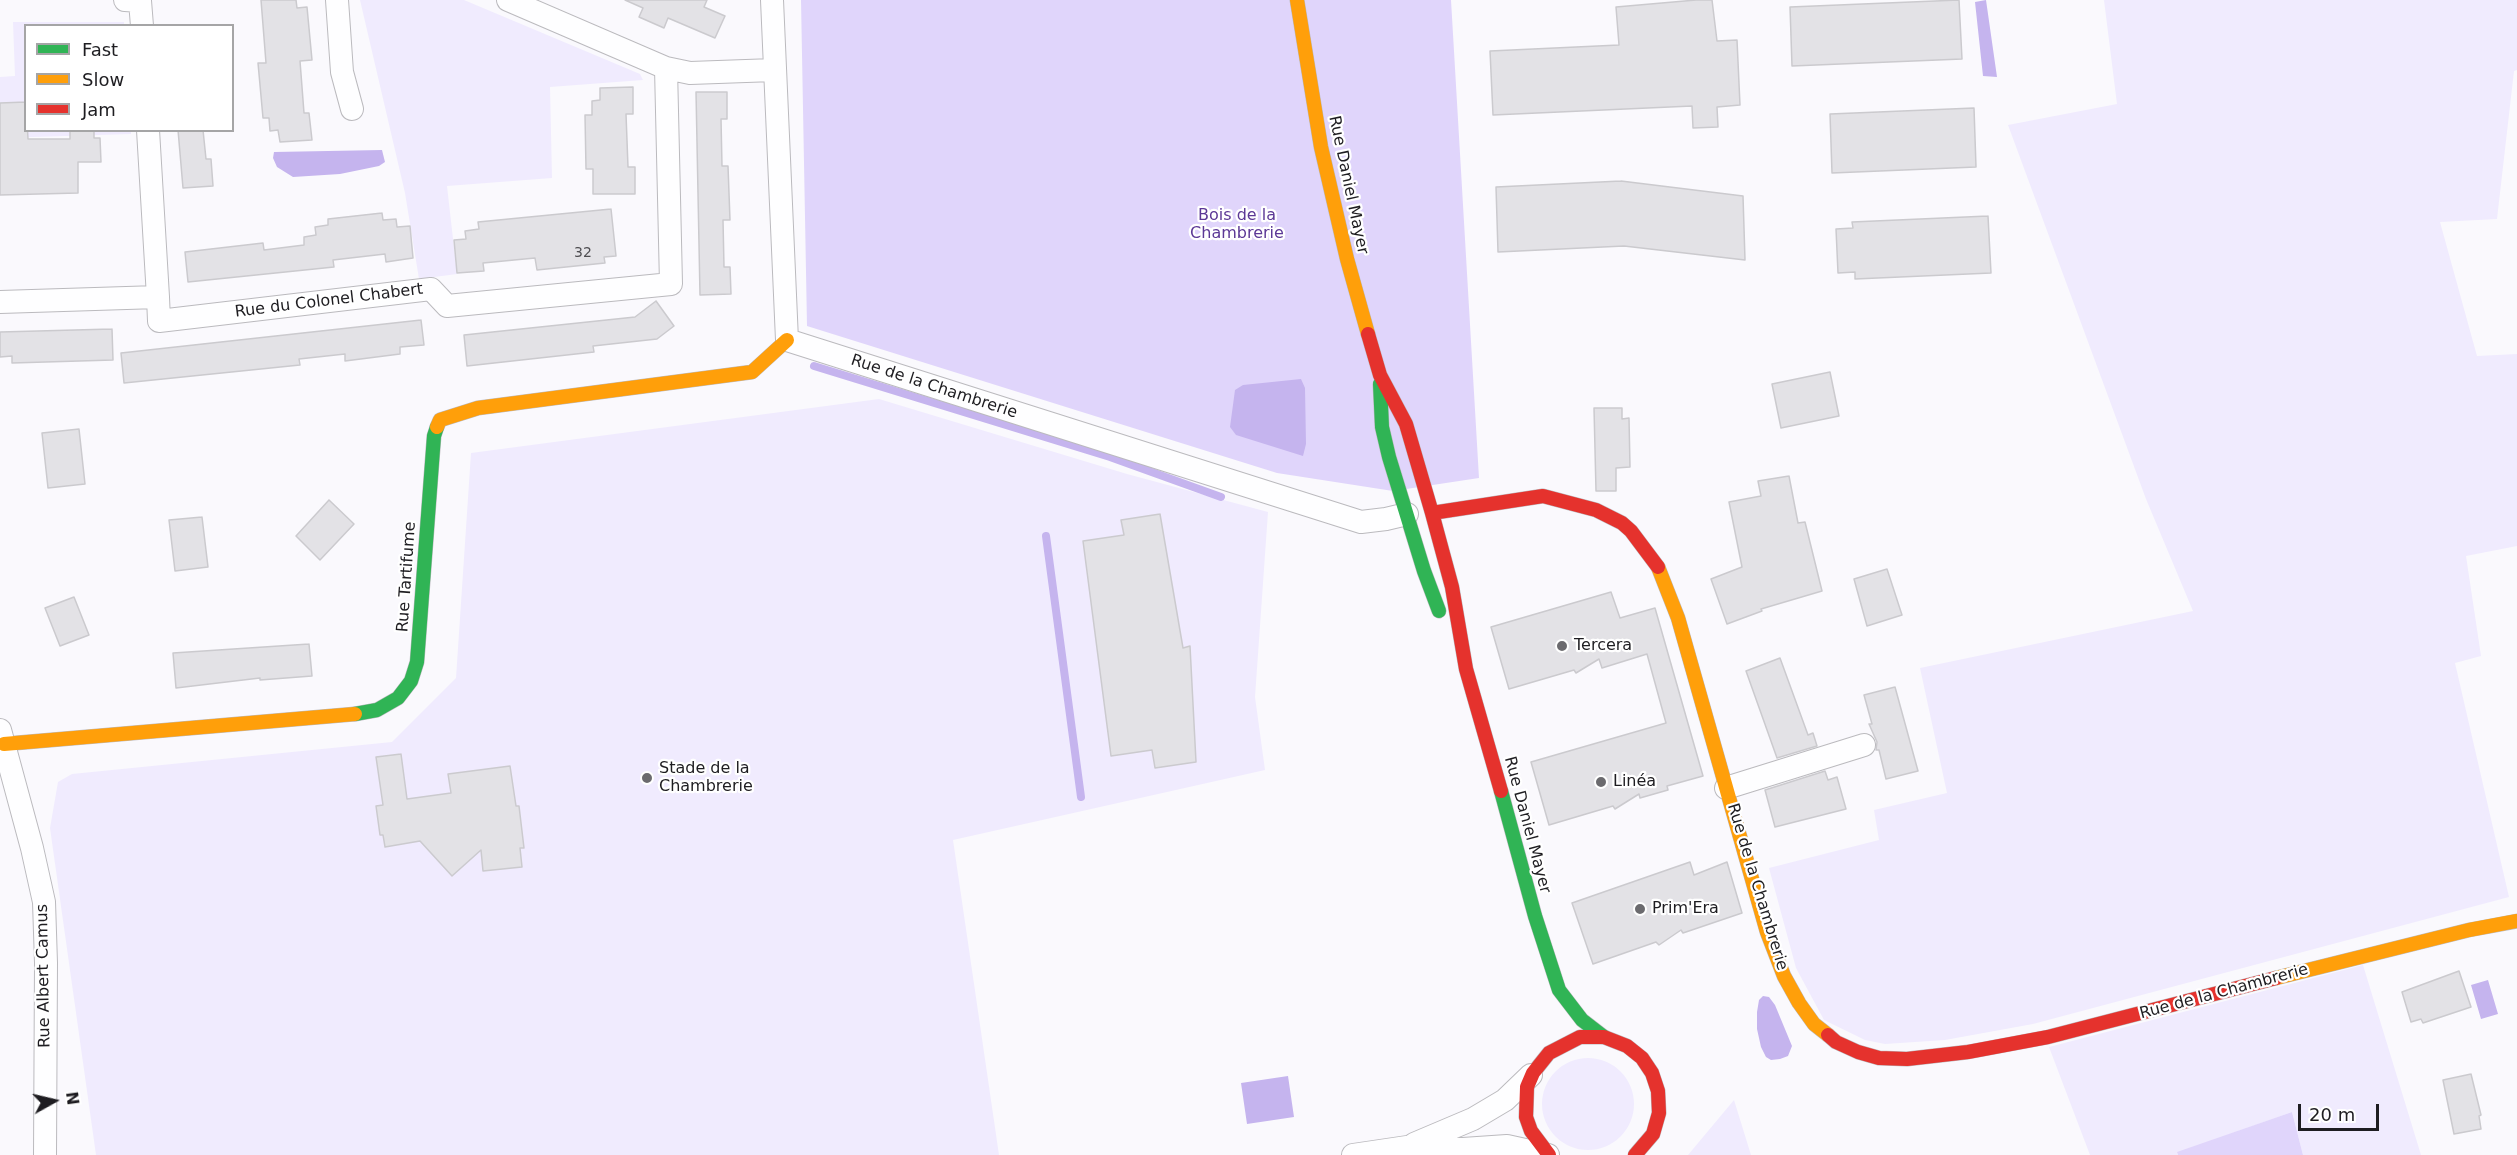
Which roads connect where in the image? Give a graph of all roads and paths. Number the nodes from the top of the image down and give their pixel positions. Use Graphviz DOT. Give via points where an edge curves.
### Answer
graph roads {
  1 [pos="124,0"];
  2 [pos="337,0"];
  3 [pos="508,0"];
  4 [pos="772,0"];
  5 [pos="1297,0"];
  6 [pos="142,24"];
  7 [pos="666,68"];
  8 [pos="774,70"];
  9 [pos="352,109"];
  10 [pos="148,132"];
  11 [pos="158,297"];
  12 [pos="0,302"];
  13 [pos="787,340"];
  14 [pos="1380,375"];
  15 [pos="1432,513"];
  16 [pos="1407,514"];
  17 [pos="1466,669"];
  18 [pos="2,737"];
  19 [pos="1864,745"];
  20 [pos="1726,789"];
  21 [pos="2517,921"];
  22 [pos="1559,990"];
  23 [pos="1557,1010"];
  24 [pos="1556,1030"];
  25 [pos="1604,1037"];
  26 [pos="1549,1053"];
  27 [pos="1533,1073"];
  28 [pos="1407,1147"];
  29 [pos="45,1155"];
  30 [pos="1353,1155"];
  31 [pos="1548,1155"];
  32 [pos="1635,1155"];
  1 -- 6 [label="street" via="140,1"];
  2 -- 9 [label="street" via="342,72"];
  3 -- 7 [label="street"];
  4 -- 8 [label="street"];
  5 -- 14 [label="street, Rue Daniel Mayer" via="1321,147"];
  7 -- 8 [label="street" via="690,73"];
  7 -- 11 [label="street, Rue du Colonel Chabert" via="671,284 447,306 431,289 159,321"];
  8 -- 13 [label="street"];
  10 -- 11 [label="street"];
  11 -- 12 [label="street"];
  13 -- 16 [label="street, Rue de la Chambrerie" via="1361,522"];
  13 -- 18 [label="street, Rue Tartifume" via="752,372 478,408 440,420 434,436 417,662 411,681 398,698 377,710 352,715"];
  14 -- 15 [label="street, Rue Daniel Mayer" via="1406,424"];
  14 -- 16 [label="street, Rue Daniel Mayer" via="1382,427"];
  15 -- 17 [label="street, Rue Daniel Mayer" via="1452,587"];
  15 -- 20 [label="street, Rue de la Chambrerie" via="1543,496 1596,510 1631,531 1658,566 1678,618"];
  16 -- 17 [label="street, Rue Daniel Mayer" via="1432,596"];
  17 -- 22 [label="street, Rue Daniel Mayer"];
  18 -- 29 [label="street, Rue Albert Camus" via="44,902"];
  19 -- 20 [label="street"];
  20 -- 21 [label="street, Rue de la Chambrerie" via="1767,932 1799,1003 1814,1024 1836,1042 1879,1058 1934,1057 2048,1037 2361,956"];
  22 -- 23 [label="street, Rue Daniel Mayer"];
  22 -- 25 [label="street, Rue Daniel Mayer" via="1582,1020"];
  24 -- 26 [label="street"];
  25 -- 26 [label="street" via="1580,1037"];
  25 -- 32 [label="street, Rue Daniel Mayer" via="1627,1046 1642,1058 1658,1091 1659,1113 1653,1134"];
  26 -- 27 [label="street"];
  27 -- 28 [label="street" via="1506,1100 1473,1119"];
  27 -- 31 [label="street" via="1527,1087 1526,1117"];
  28 -- 30 [label="street"];
  28 -- 31 [label="street" via="1507,1146"];
}
